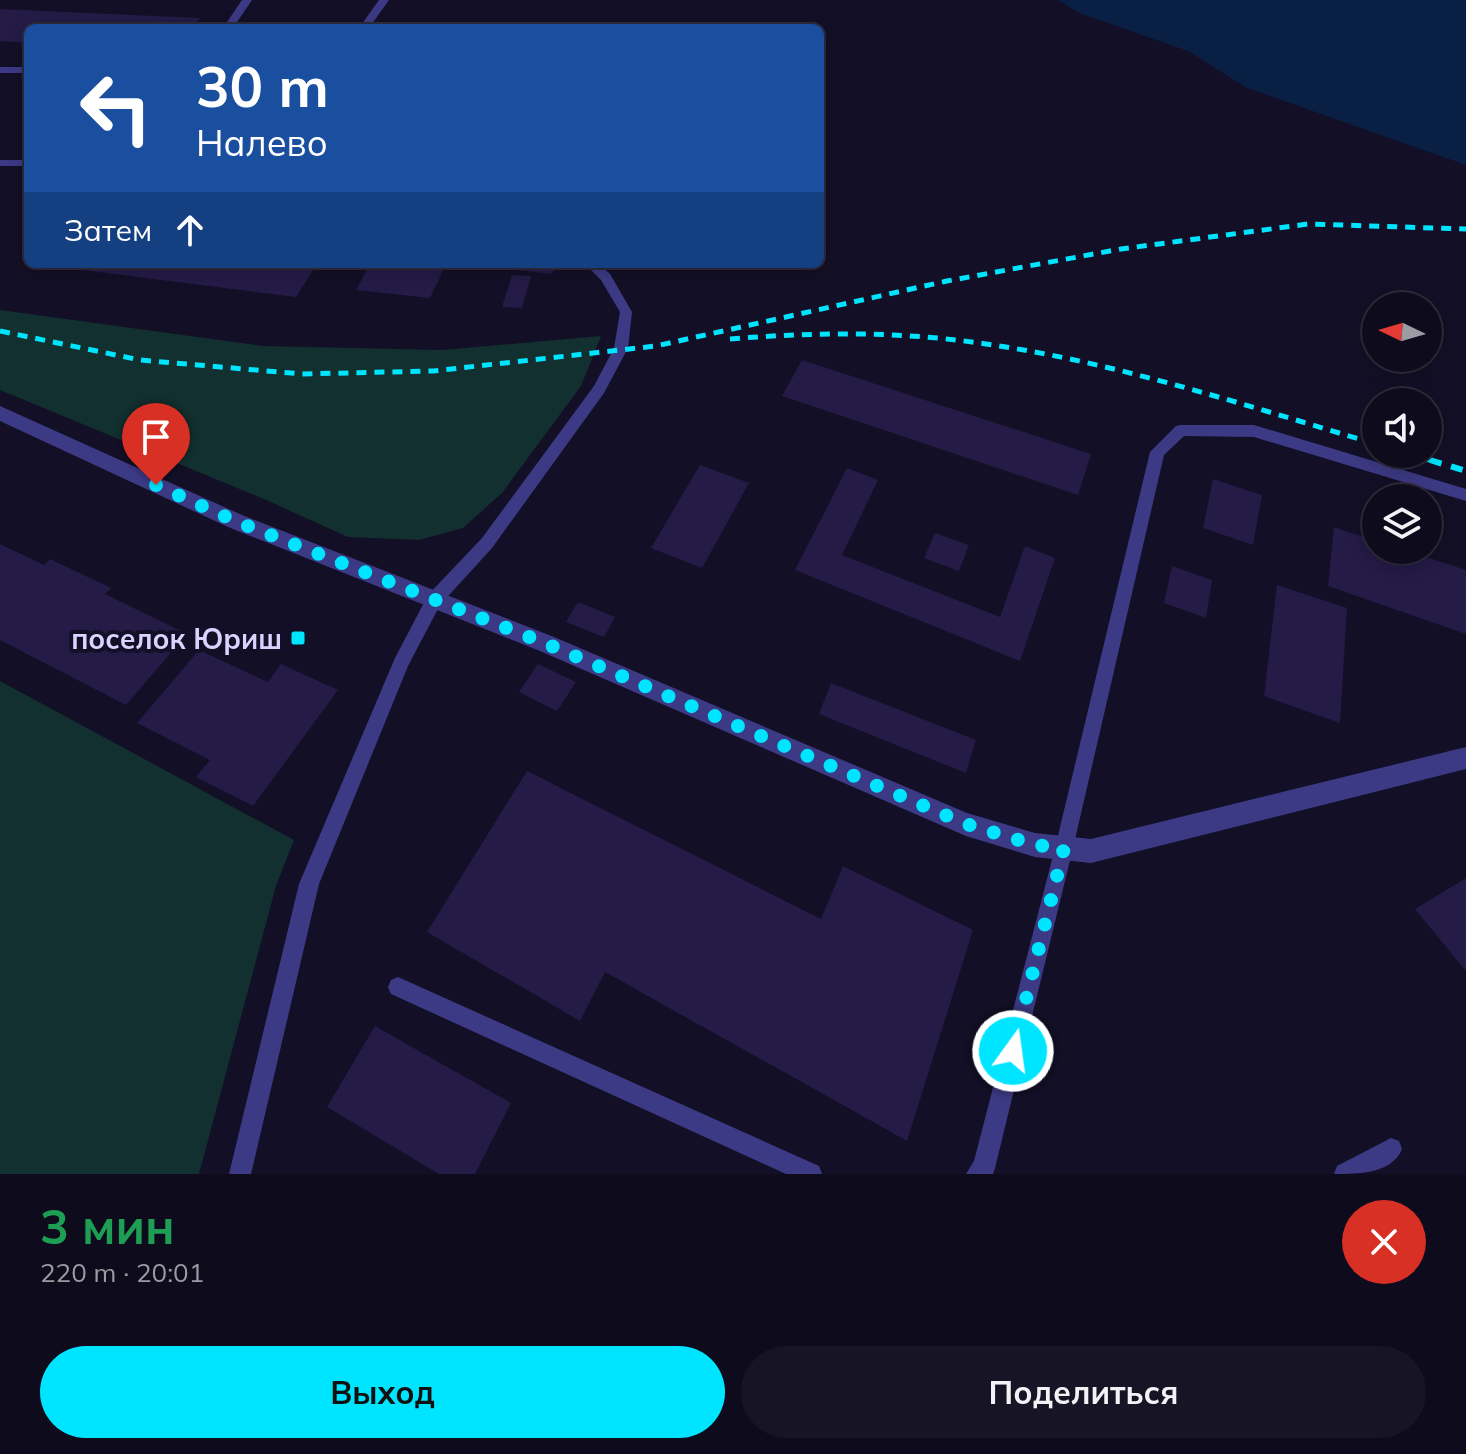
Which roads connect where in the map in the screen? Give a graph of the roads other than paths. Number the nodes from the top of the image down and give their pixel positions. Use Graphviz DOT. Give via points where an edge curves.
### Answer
graph roads {
  1 [pos="247,0"];
  2 [pos="384,0"];
  3 [pos="231,24"];
  4 [pos="367,24"];
  5 [pos="0,70"];
  6 [pos="24,70"];
  7 [pos="0,163"];
  8 [pos="24,163"];
  9 [pos="596,268"];
  10 [pos="0,413"];
  11 [pos="1466,495"];
  12 [pos="434,600"];
  13 [pos="1466,758"];
  14 [pos="1064,848"];
  15 [pos="398,987"];
  16 [pos="1391,1149"];
  17 [pos="240,1174"];
  18 [pos="811,1174"];
  19 [pos="977,1174"];
  20 [pos="1345,1174"];
  1 -- 3 [label="lane"];
  2 -- 4 [label="lane"];
  5 -- 6 [label="lane"];
  7 -- 8 [label="lane"];
  9 -- 12 [label="lane" via="626,312 621,348 599,389 487,543"];
  10 -- 12 [label="street" via="235,521"];
  11 -- 14 [label="lane" via="1254,431 1181,430 1157,452"];
  12 -- 14 [label="street" via="966,824"];
  12 -- 17 [label="lane" via="401,663 309,884"];
  13 -- 14 [label="street" via="1091,851"];
  14 -- 19 [label="lane" via="984,1168"];
  15 -- 18 [label="lane"];
  16 -- 20 [label="lane"];
}
